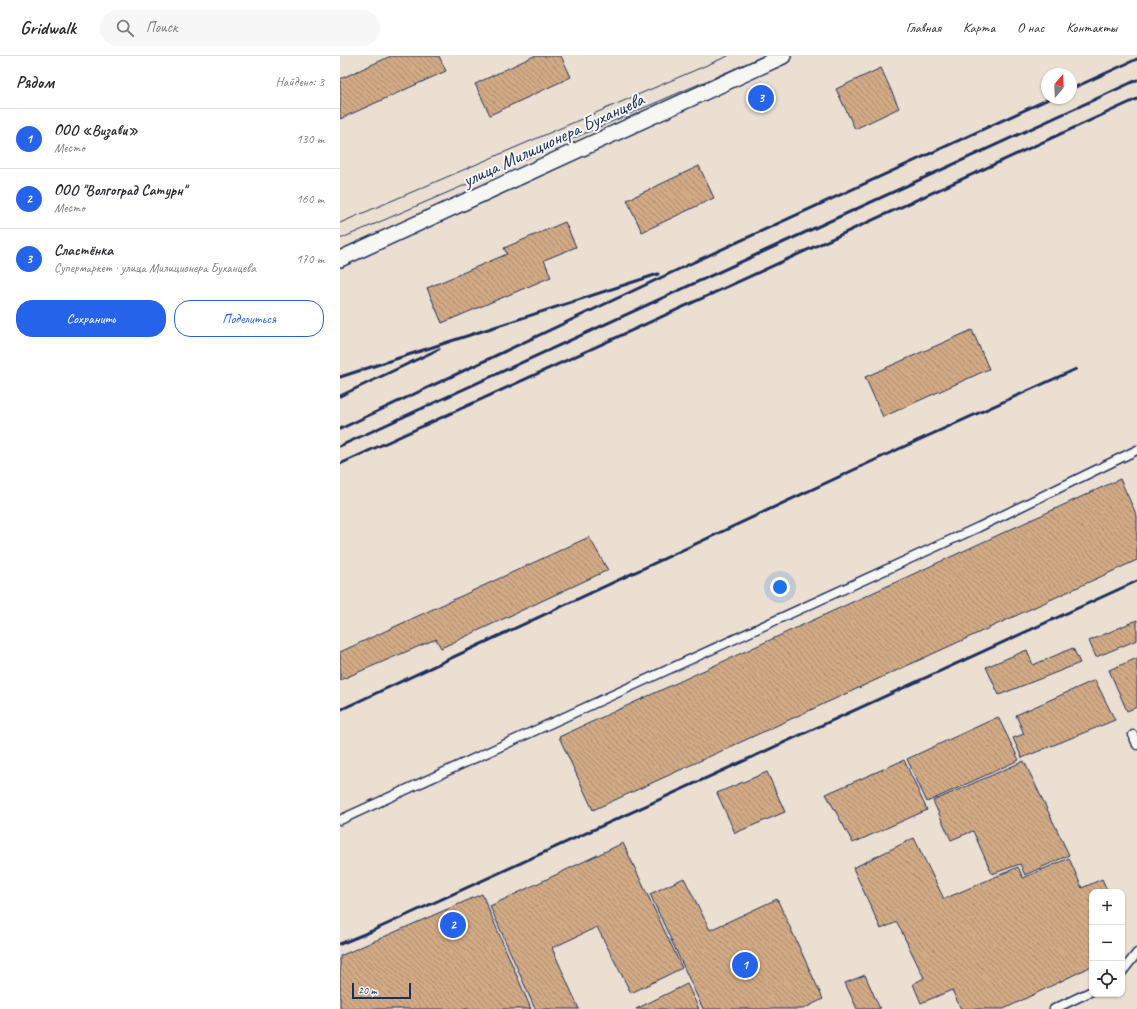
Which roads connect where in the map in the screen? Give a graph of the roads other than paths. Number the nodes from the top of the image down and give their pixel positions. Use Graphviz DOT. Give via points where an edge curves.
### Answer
graph roads {
  1 [pos="783,56"];
  2 [pos="340,258"];
  3 [pos="1137,450"];
  4 [pos="1133,735"];
  5 [pos="1137,745"];
  6 [pos="340,820"];
  7 [pos="1137,953"];
  8 [pos="1125,968"];
  9 [pos="1089,992"];
  10 [pos="1054,1009"];
  1 -- 2 [label="street, улица Милиционера Буханцева"];
  3 -- 6 [label="lane" via="979,527"];
  4 -- 5 [label="lane"];
  7 -- 8 [label="lane"];
  9 -- 10 [label="lane"];
}
